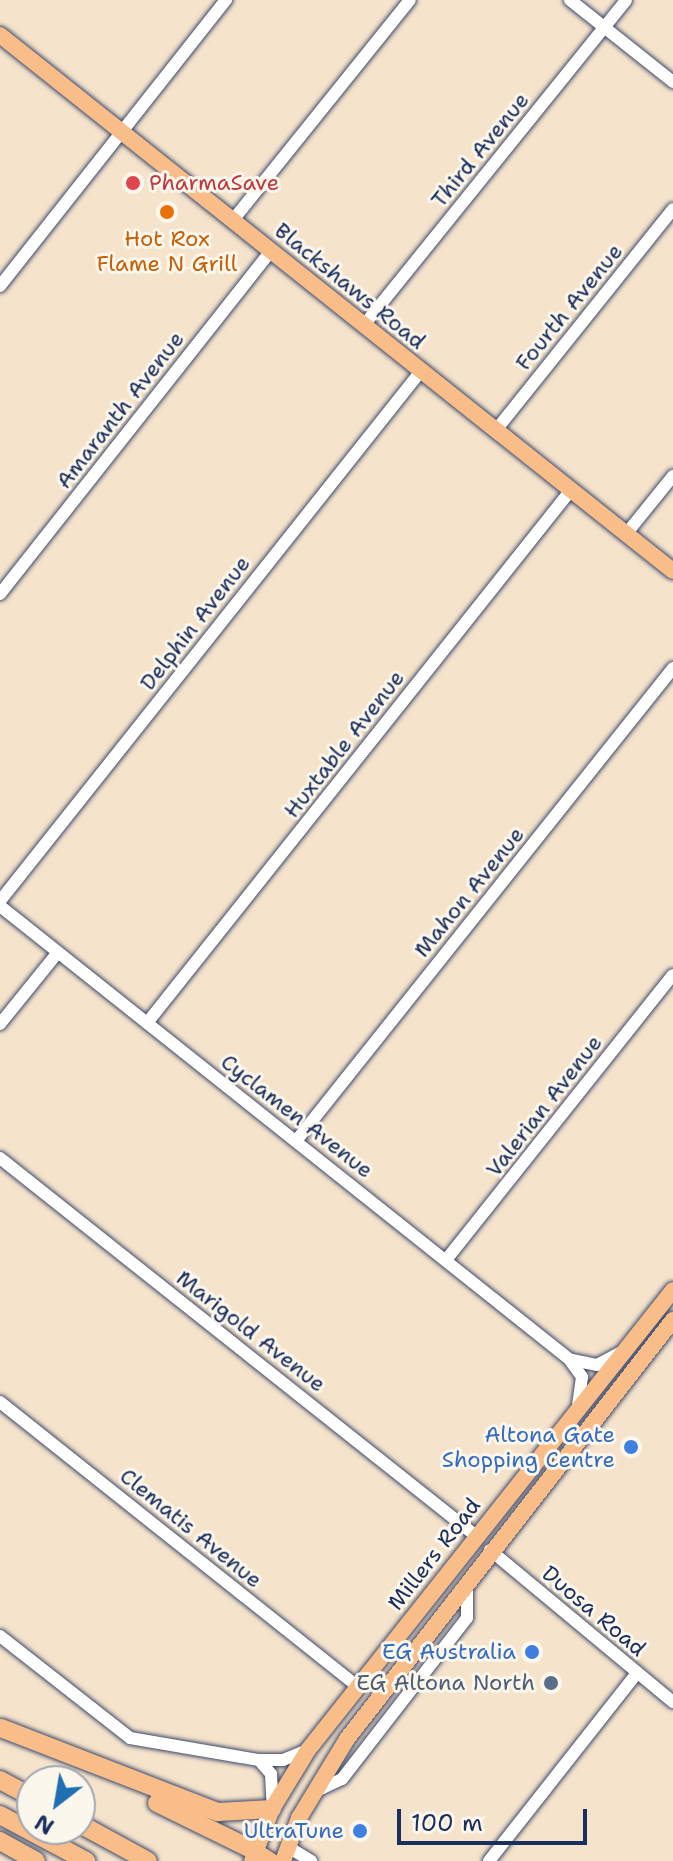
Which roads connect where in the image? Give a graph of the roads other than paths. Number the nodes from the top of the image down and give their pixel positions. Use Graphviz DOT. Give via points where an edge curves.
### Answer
graph roads {
  1 [pos="226,0"];
  2 [pos="410,0"];
  3 [pos="570,0"];
  4 [pos="626,0"];
  5 [pos="604,27"];
  6 [pos="0,35"];
  7 [pos="673,82"];
  8 [pos="122,132"];
  9 [pos="673,209"];
  10 [pos="233,220"];
  11 [pos="271,251"];
  12 [pos="0,286"];
  13 [pos="364,325"];
  14 [pos="421,371"];
  15 [pos="496,430"];
  16 [pos="673,476"];
  17 [pos="571,490"];
  18 [pos="626,534"];
  19 [pos="673,571"];
  20 [pos="0,594"];
  21 [pos="673,668"];
  22 [pos="0,903"];
  23 [pos="58,952"];
  24 [pos="673,975"];
  25 [pos="147,1023"];
  26 [pos="0,1024"];
  27 [pos="296,1141"];
  28 [pos="0,1158"];
  29 [pos="446,1260"];
  30 [pos="673,1290"];
  31 [pos="673,1320"];
  32 [pos="624,1350"];
  33 [pos="569,1359"];
  34 [pos="0,1402"];
  35 [pos="578,1407"];
  36 [pos="476,1536"];
  37 [pos="490,1550"];
  38 [pos="467,1580"];
  39 [pos="0,1636"];
  40 [pos="637,1673"];
  41 [pos="357,1686"];
  42 [pos="673,1702"];
  43 [pos="1,1728"];
  44 [pos="308,1750"];
  45 [pos="259,1760"];
  46 [pos="313,1792"];
  47 [pos="272,1809"];
  48 [pos="0,1815"];
  49 [pos="96,1833"];
  50 [pos="0,1841"];
  51 [pos="286,1854"];
  52 [pos="259,1858"];
  53 [pos="36,1861"];
  54 [pos="86,1861"];
  55 [pos="148,1861"];
  56 [pos="311,1861"];
  57 [pos="489,1861"];
  1 -- 8 [label="street"];
  2 -- 10 [label="street"];
  3 -- 5 [label="street"];
  4 -- 5 [label="street, Third Avenue"];
  5 -- 7 [label="street"];
  5 -- 13 [label="street, Third Avenue"];
  6 -- 8 [label="main road, Blackshaws Road"];
  8 -- 10 [label="main road, Blackshaws Road"];
  8 -- 12 [label="street"];
  9 -- 15 [label="street, Fourth Avenue"];
  10 -- 11 [label="main road, Blackshaws Road"];
  11 -- 13 [label="main road, Blackshaws Road"];
  11 -- 20 [label="street, Amaranth Avenue"];
  13 -- 14 [label="main road, Blackshaws Road"];
  14 -- 15 [label="main road, Blackshaws Road"];
  14 -- 22 [label="street, Delphin Avenue"];
  15 -- 17 [label="main road, Blackshaws Road"];
  16 -- 18 [label="street"];
  17 -- 18 [label="main road, Blackshaws Road"];
  17 -- 25 [label="street, Huxtable Avenue"];
  18 -- 19 [label="main road, Blackshaws Road"];
  21 -- 27 [label="street, Mahon Avenue"];
  22 -- 23 [label="street, Cyclamen Avenue"];
  23 -- 25 [label="street, Cyclamen Avenue"];
  23 -- 26 [label="street"];
  24 -- 29 [label="street, Valerian Avenue"];
  25 -- 27 [label="street, Cyclamen Avenue"];
  27 -- 29 [label="street, Cyclamen Avenue"];
  28 -- 36 [label="street, Marigold Avenue"];
  29 -- 33 [label="street, Cyclamen Avenue"];
  30 -- 32 [label="main road, Millers Road"];
  31 -- 37 [label="main road, Millers Road"];
  32 -- 33 [label="street" via="597,1365"];
  32 -- 35 [label="main road, Millers Road"];
  33 -- 35 [label="street" via="582,1377"];
  34 -- 41 [label="street, Clematis Avenue"];
  35 -- 36 [label="main road, Millers Road"];
  36 -- 37 [label="main road"];
  36 -- 41 [label="main road, Millers Road"];
  37 -- 38 [label="main road, Millers Road"];
  37 -- 40 [label="street, Duosa Road"];
  38 -- 46 [label="main road, Millers Road"];
  38 -- 46 [label="street" via="467,1618 342,1779"];
  39 -- 45 [label="street" via="130,1738"];
  40 -- 42 [label="street, Duosa Road"];
  40 -- 57 [label="street"];
  41 -- 44 [label="main road, Millers Road"];
  43 -- 47 [label="highway" via="218,1812"];
  43 -- 52 [label="highway"];
  44 -- 45 [label="street" via="283,1760"];
  44 -- 47 [label="main road, Millers Road"];
  45 -- 47 [label="street" via="271,1774"];
  46 -- 51 [label="main road, Millers Road"];
  47 -- 52 [label="main road, Millers Road"];
  48 -- 54 [label="highway"];
  49 -- 55 [label="highway"];
  50 -- 53 [label="highway"];
  51 -- 56 [label="street"];
}
